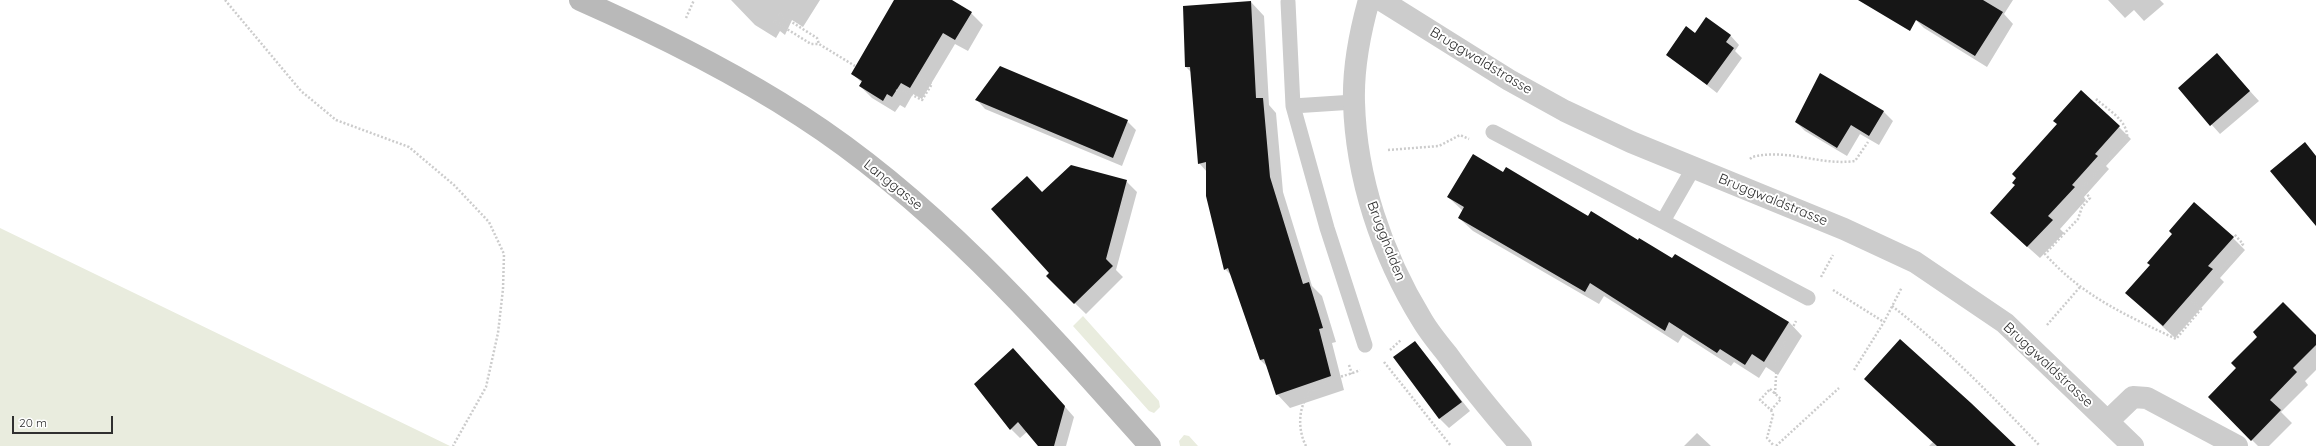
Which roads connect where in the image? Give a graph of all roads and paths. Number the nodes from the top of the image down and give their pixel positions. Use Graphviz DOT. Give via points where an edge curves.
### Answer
graph roads {
  1 [pos="225,0"];
  2 [pos="580,0"];
  3 [pos="694,0"];
  4 [pos="1368,0"];
  5 [pos="1381,0"];
  6 [pos="1288,2"];
  7 [pos="779,14"];
  8 [pos="686,18"];
  9 [pos="774,21"];
  10 [pos="819,44"];
  11 [pos="855,66"];
  12 [pos="918,75"];
  13 [pos="896,91"];
  14 [pos="2096,99"];
  15 [pos="1354,102"];
  16 [pos="1293,106"];
  17 [pos="1493,132"];
  18 [pos="1460,135"];
  19 [pos="1868,142"];
  20 [pos="1360,155"];
  21 [pos="1749,160"];
  22 [pos="1694,168"];
  23 [pos="1664,221"];
  24 [pos="2234,234"];
  25 [pos="1834,254"];
  26 [pos="1915,262"];
  27 [pos="1819,281"];
  28 [pos="2080,287"];
  29 [pos="1831,288"];
  30 [pos="1808,298"];
  31 [pos="1892,306"];
  32 [pos="1884,322"];
  33 [pos="2045,328"];
  34 [pos="1365,345"];
  35 [pos="1382,360"];
  36 [pos="1854,370"];
  37 [pos="1839,388"];
  38 [pos="1776,394"];
  39 [pos="1771,410"];
  40 [pos="1300,413"];
  41 [pos="2108,421"];
  42 [pos="453,446"];
  43 [pos="1150,446"];
  44 [pos="1306,446"];
  45 [pos="1451,446"];
  46 [pos="1521,446"];
  47 [pos="1775,446"];
  48 [pos="2040,446"];
  49 [pos="2133,446"];
  50 [pos="2237,446"];
  1 -- 42 [label="path" via="301,91 336,120 409,147 454,185 489,222 504,254 498,333 486,387"];
  2 -- 43 [label="main road, Langgasse" via="675,43 727,70 802,116 865,162 928,213 992,274"];
  3 -- 8 [label="path"];
  4 -- 15 [label="street, Brugghalden" via="1358,54"];
  5 -- 22 [label="street, Bruggwaldstrasse" via="1509,80 1565,111"];
  6 -- 16 [label="lane"];
  7 -- 10 [label="path" via="817,38"];
  9 -- 10 [label="path" via="811,44"];
  10 -- 11 [label="path"];
  12 -- 13 [label="path" via="932,84 922,100 903,90"];
  14 -- 28 [label="path" via="2128,130 2127,139 2082,188 2090,198 2082,207 2078,219 2045,254"];
  15 -- 16 [label="lane"];
  15 -- 20 [label="street, Brugghalden"];
  16 -- 34 [label="lane" via="1327,228"];
  17 -- 23 [label="lane"];
  18 -- 20 [label="path" via="1439,146 1403,148"];
  19 -- 21 [label="path" via="1855,161 1842,163 1769,153 1752,156"];
  20 -- 46 [label="street, Brugghalden" via="1373,216 1395,272 1422,321 1479,397"];
  22 -- 23 [label="lane"];
  22 -- 26 [label="street, Bruggwaldstrasse" via="1844,229"];
  23 -- 30 [label="lane"];
  24 -- 28 [label="path" via="2243,244 2192,300 2201,309 2176,338 2107,306"];
  25 -- 27 [label="path"];
  26 -- 31 [label="path"];
  26 -- 41 [label="street, Bruggwaldstrasse" via="2006,323"];
  28 -- 33 [label="path"];
  29 -- 32 [label="path"];
  30 -- 38 [label="path" via="1777,359"];
  31 -- 32 [label="path"];
  31 -- 48 [label="path" via="1933,339 1979,382"];
  32 -- 36 [label="path"];
  35 -- 45 [label="path"];
  37 -- 47 [label="path"];
  38 -- 39 [label="path" via="1781,399"];
  38 -- 39 [label="path" via="1770,389 1760,400"];
  39 -- 47 [label="path" via="1773,415 1767,438"];
  40 -- 44 [label="path" via="1300,436"];
  41 -- 49 [label="street, Bruggwaldstrasse"];
  41 -- 50 [label="street" via="2133,398 2146,398"];
}
